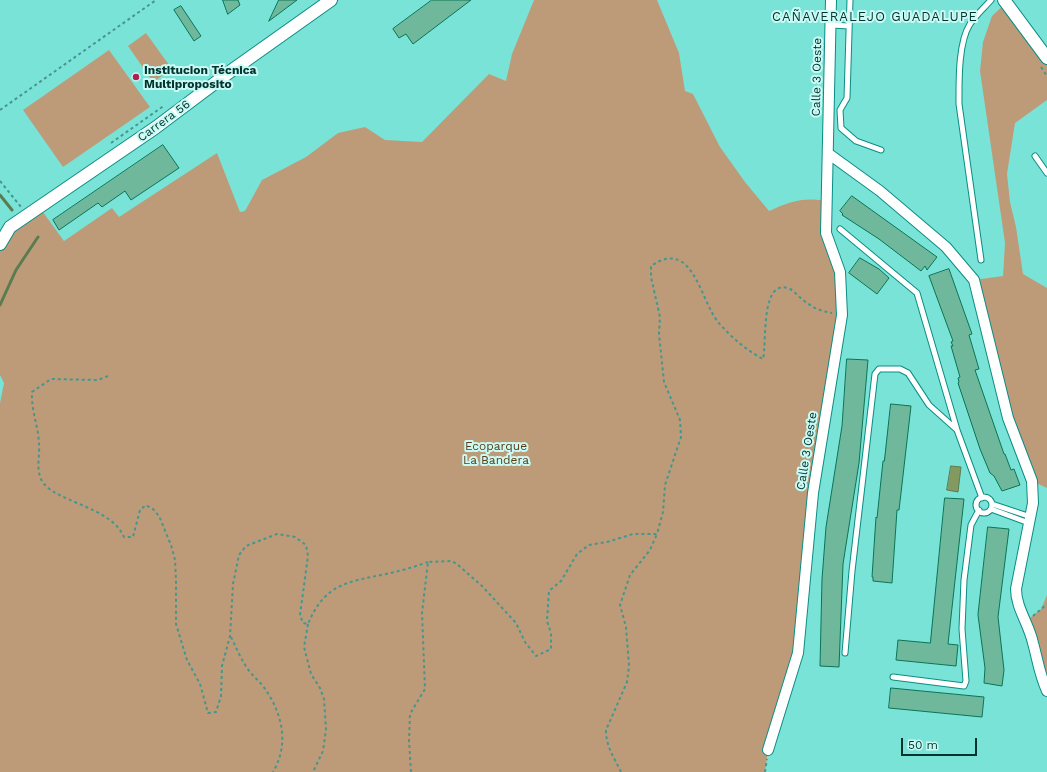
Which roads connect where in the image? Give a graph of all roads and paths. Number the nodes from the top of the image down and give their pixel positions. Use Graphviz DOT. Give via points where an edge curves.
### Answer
graph roads {
  1 [pos="156,0"];
  2 [pos="331,0"];
  3 [pos="831,0"];
  4 [pos="850,0"];
  5 [pos="991,0"];
  6 [pos="1004,0"];
  7 [pos="831,26"];
  8 [pos="849,26"];
  9 [pos="1045,50"];
  10 [pos="0,110"];
  11 [pos="881,150"];
  12 [pos="829,154"];
  13 [pos="1035,156"];
  14 [pos="1047,173"];
  15 [pos="0,181"];
  16 [pos="21,206"];
  17 [pos="840,229"];
  18 [pos="0,244"];
  19 [pos="981,260"];
  20 [pos="842,314"];
  21 [pos="108,376"];
  22 [pos="957,430"];
  23 [pos="982,498"];
  24 [pos="992,507"];
  25 [pos="979,510"];
  26 [pos="1030,520"];
  27 [pos="657,534"];
  28 [pos="428,562"];
  29 [pos="1047,604"];
  30 [pos="1041,609"];
  31 [pos="308,624"];
  32 [pos="230,636"];
  33 [pos="845,653"];
  34 [pos="893,677"];
  35 [pos="1047,691"];
  36 [pos="768,750"];
  37 [pos="273,772"];
  38 [pos="313,772"];
  39 [pos="411,772"];
  40 [pos="621,772"];
  41 [pos="765,772"];
  1 -- 10 [label="path"];
  2 -- 18 [label="street, Carrera 56" via="155,128 10,227"];
  3 -- 7 [label="street, Calle 3 Oeste"];
  4 -- 8 [label="lane"];
  5 -- 19 [label="lane" via="970,24 964,36 959,80 959,104"];
  6 -- 9 [label="street"];
  7 -- 8 [label="lane"];
  7 -- 12 [label="street, Calle 3 Oeste"];
  8 -- 11 [label="lane" via="847,98 840,110 841,128 856,141"];
  12 -- 20 [label="street, Calle 3 Oeste" via="826,233 840,272"];
  12 -- 26 [label="street" via="880,191 946,248 974,280 1008,418 1032,481 1033,503"];
  13 -- 14 [label="lane"];
  15 -- 16 [label="path"];
  17 -- 22 [label="lane" via="917,293"];
  20 -- 27 [label="path" via="820,311 789,289 774,290 770,296 766,321 766,349 763,359 740,344 718,321 707,304 693,271 686,264 668,259 651,266 660,317 659,334 664,382 680,420 681,437 666,484 663,512"];
  20 -- 36 [label="street, Calle 3 Oeste" via="813,493 798,653"];
  21 -- 32 [label="path" via="98,380 52,379 32,392 31,405 39,443 38,471 41,481 50,489 113,520 124,537 133,537 140,510 146,505 159,516 175,560 176,624 187,660 200,684 208,712 216,712 221,696 222,666"];
  22 -- 23 [label="lane"];
  22 -- 33 [label="lane" via="929,405 908,373 900,369 879,369 875,374"];
  23 -- 24 [label="lane" via="989,498"];
  23 -- 25 [label="lane" via="977,503"];
  24 -- 25 [label="lane" via="985,513"];
  24 -- 26 [label="lane"];
  25 -- 34 [label="lane" via="971,525 964,580 964,686"];
  26 -- 35 [label="street" via="1016,597"];
  27 -- 28 [label="path" via="633,534 588,545 577,554 562,581 549,591 547,621 551,633 551,649 536,656 525,642 516,623 482,586 458,565 452,561"];
  27 -- 40 [label="path" via="650,550 630,575 620,605 626,627 628,682 606,730 606,737 609,751"];
  28 -- 31 [label="path" via="356,579 340,586 320,603"];
  28 -- 39 [label="path" via="422,613 425,689 410,714"];
  29 -- 30 [label="path"];
  31 -- 32 [label="path" via="303,623 300,615 308,556 306,544 295,537 277,534 246,546 240,555 233,584"];
  31 -- 38 [label="path" via="304,647 311,674 324,699 326,729 323,751"];
  32 -- 37 [label="path" via="242,660 262,684 277,710 284,739"];
  36 -- 41 [label="path"];
}
